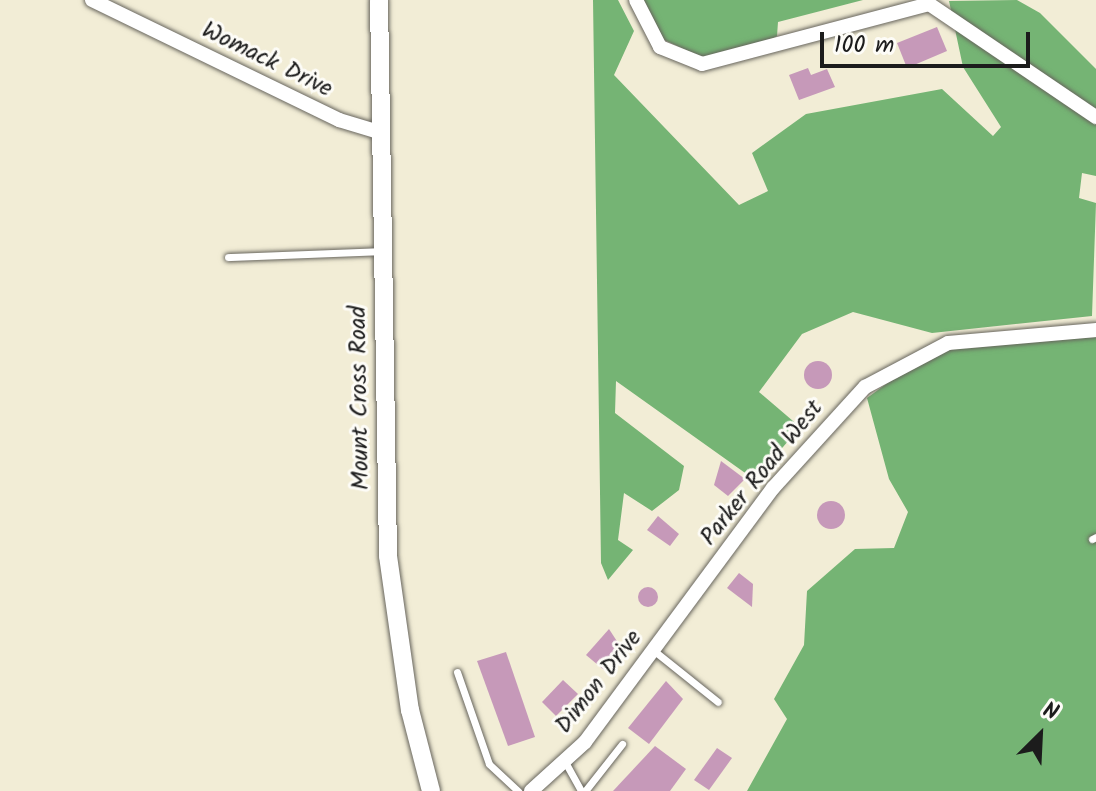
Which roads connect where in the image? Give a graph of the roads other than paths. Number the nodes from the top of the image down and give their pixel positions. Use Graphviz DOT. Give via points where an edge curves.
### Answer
graph roads {
  1 [pos="92,0"];
  2 [pos="379,0"];
  3 [pos="636,0"];
  4 [pos="1096,117"];
  5 [pos="382,133"];
  6 [pos="382,251"];
  7 [pos="228,257"];
  8 [pos="1096,330"];
  9 [pos="667,631"];
  10 [pos="653,650"];
  11 [pos="457,672"];
  12 [pos="718,702"];
  13 [pos="622,744"];
  14 [pos="564,760"];
  15 [pos="431,791"];
  16 [pos="518,791"];
  17 [pos="531,791"];
  18 [pos="583,791"];
  1 -- 5 [label="street, Womack Drive" via="339,120"];
  2 -- 5 [label="main road, Mount Cross Road"];
  3 -- 4 [label="street" via="656,43 702,64 929,4"];
  5 -- 6 [label="main road, Mount Cross Road"];
  6 -- 7 [label="lane"];
  6 -- 15 [label="main road, Mount Cross Road" via="388,556 410,710"];
  8 -- 9 [label="street, Parker Road West" via="978,337 891,369 799,455"];
  9 -- 10 [label="street, Dimon Drive"];
  10 -- 12 [label="lane"];
  10 -- 14 [label="street, Dimon Drive"];
  11 -- 16 [label="lane" via="489,764"];
  13 -- 18 [label="lane"];
  14 -- 17 [label="street, Dimon Drive"];
  14 -- 18 [label="lane"];
}
